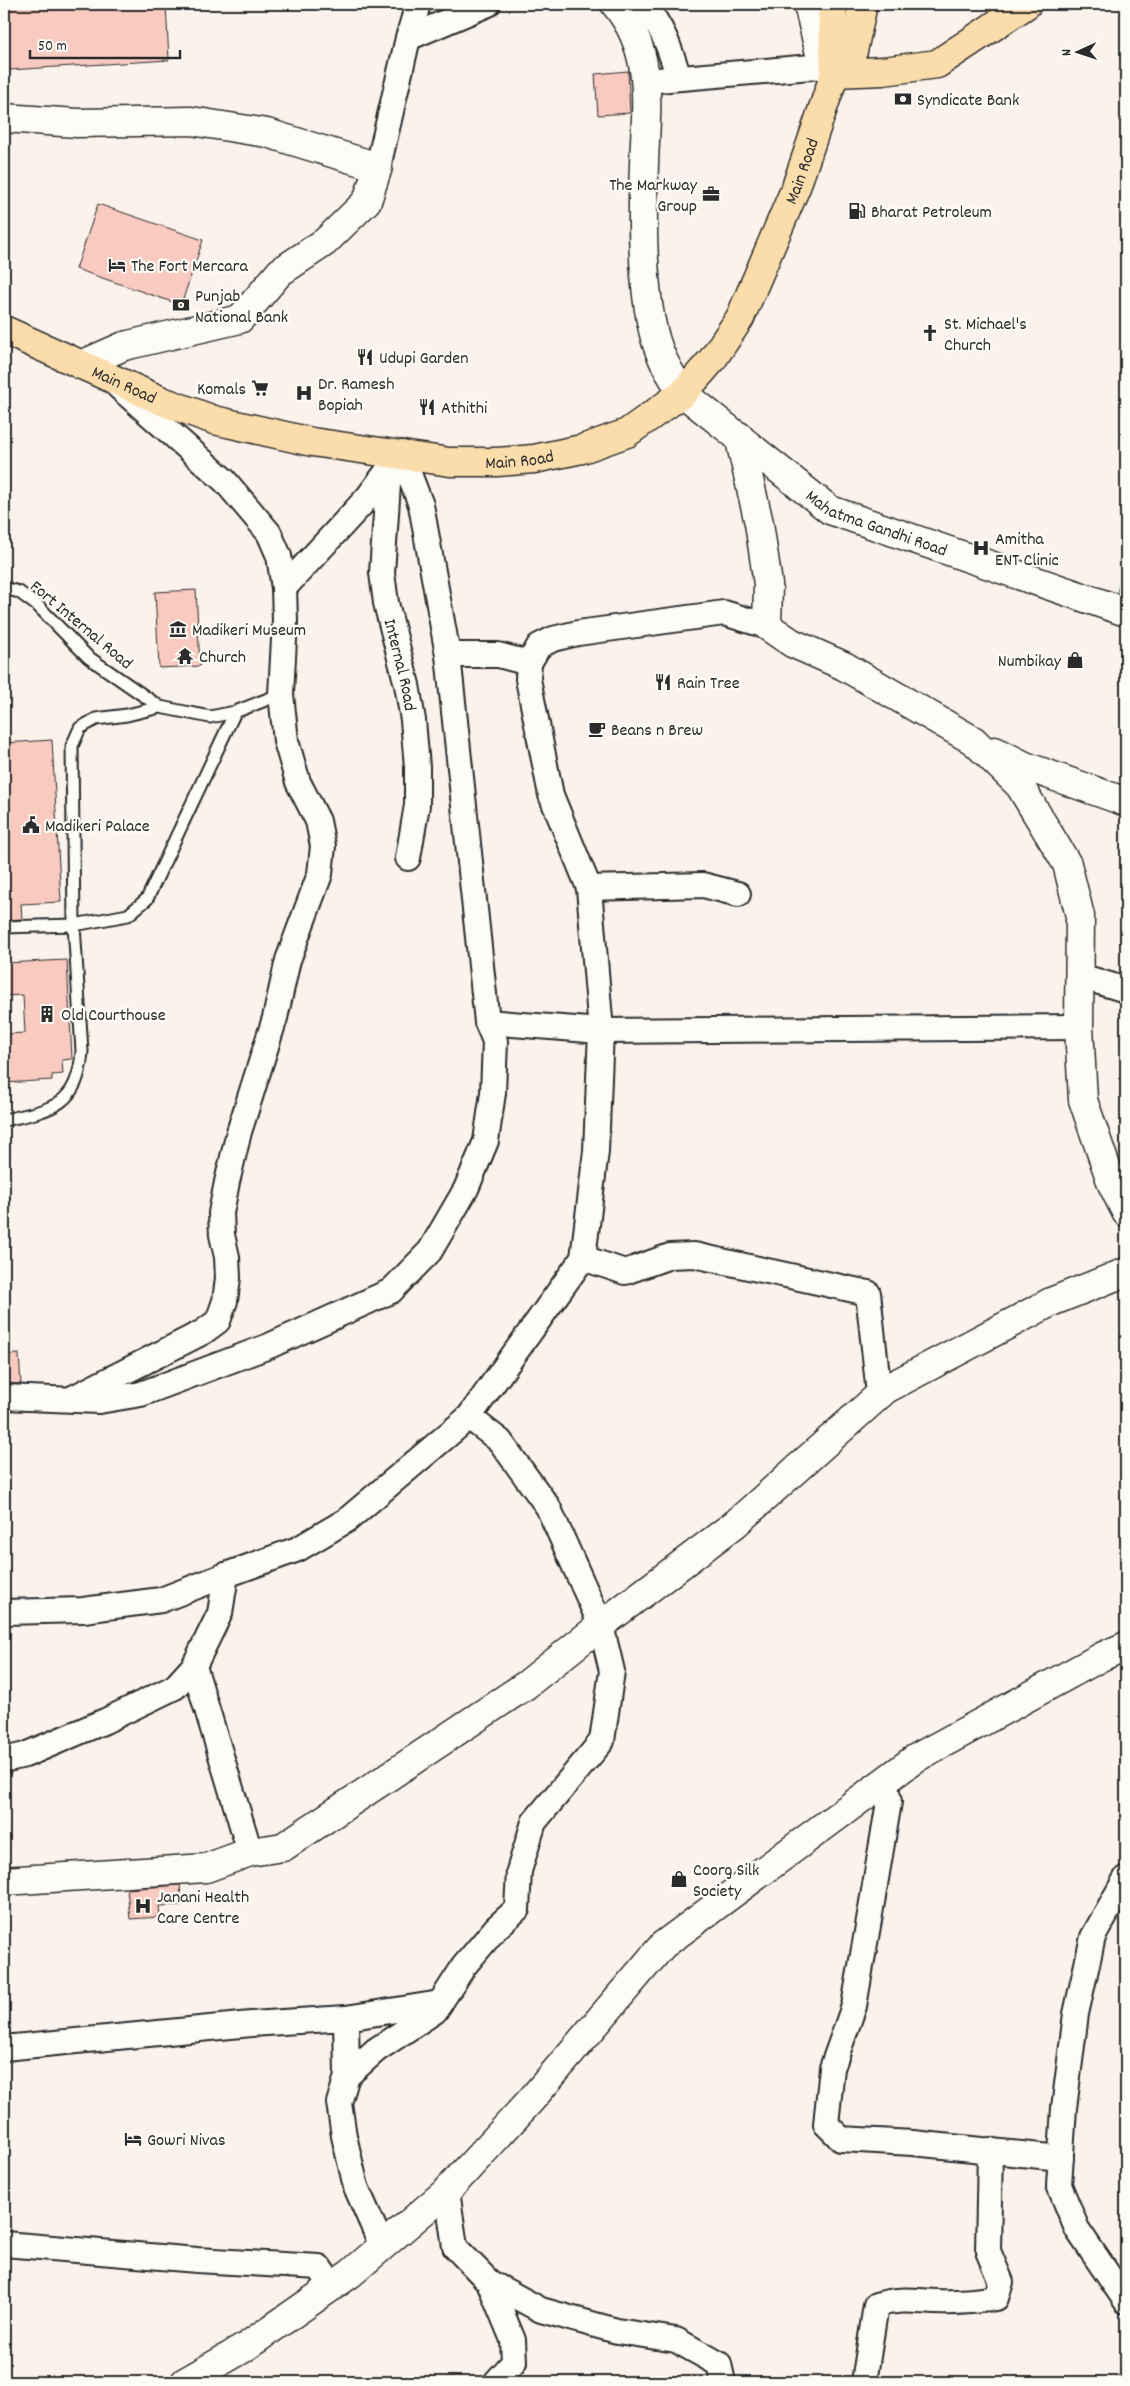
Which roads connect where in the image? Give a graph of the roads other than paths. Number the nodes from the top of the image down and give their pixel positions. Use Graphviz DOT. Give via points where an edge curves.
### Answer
graph roads {
  1 [pos="418,4"];
  2 [pos="488,4"];
  3 [pos="615,4"];
  4 [pos="644,4"];
  5 [pos="808,4"];
  6 [pos="832,4"];
  7 [pos="863,4"];
  8 [pos="1027,4"];
  9 [pos="408,38"];
  10 [pos="829,70"];
  11 [pos="679,78"];
  12 [pos="646,81"];
  13 [pos="4,118"];
  14 [pos="378,167"];
  15 [pos="4,330"];
  16 [pos="81,365"];
  17 [pos="108,378"];
  18 [pos="683,393"];
  19 [pos="739,436"];
  20 [pos="395,461"];
  21 [pos="4,588"];
  22 [pos="284,588"];
  23 [pos="1126,612"];
  24 [pos="767,626"];
  25 [pos="448,655"];
  26 [pos="528,663"];
  27 [pos="281,694"];
  28 [pos="160,707"];
  29 [pos="235,712"];
  30 [pos="974,741"];
  31 [pos="1126,802"];
  32 [pos="408,858"];
  33 [pos="589,888"];
  34 [pos="738,894"];
  35 [pos="74,924"];
  36 [pos="4,927"];
  37 [pos="1080,976"];
  38 [pos="1126,990"];
  39 [pos="487,1022"];
  40 [pos="1079,1027"];
  41 [pos="600,1030"];
  42 [pos="4,1120"];
  43 [pos="1126,1212"];
  44 [pos="583,1258"];
  45 [pos="1126,1272"];
  46 [pos="878,1394"];
  47 [pos="4,1397"];
  48 [pos="69,1400"];
  49 [pos="469,1417"];
  50 [pos="226,1575"];
  51 [pos="4,1612"];
  52 [pos="601,1625"];
  53 [pos="1126,1646"];
  54 [pos="194,1666"];
  55 [pos="4,1760"];
  56 [pos="885,1781"];
  57 [pos="250,1852"];
  58 [pos="1126,1878"];
  59 [pos="4,1881"];
  60 [pos="440,2003"];
  61 [pos="346,2018"];
  62 [pos="4,2048"];
  63 [pos="347,2076"];
  64 [pos="990,2150"];
  65 [pos="1061,2158"];
  66 [pos="448,2191"];
  67 [pos="4,2244"];
  68 [pos="382,2246"];
  69 [pos="489,2282"];
  70 [pos="332,2286"];
  71 [pos="1126,2301"];
  72 [pos="185,2382"];
  73 [pos="496,2382"];
  74 [pos="723,2382"];
  75 [pos="864,2382"];
  1 -- 9 [label="street"];
  2 -- 9 [label="street"];
  3 -- 12 [label="street, Mahatma Gandhi Road" via="634,33"];
  4 -- 11 [label="street" via="658,21"];
  5 -- 10 [label="street"];
  6 -- 10 [label="main road"];
  7 -- 10 [label="main road" via="853,51"];
  8 -- 10 [label="main road" via="937,64 884,71"];
  9 -- 14 [label="street"];
  10 -- 11 [label="street"];
  10 -- 18 [label="main road, Main Road" via="796,187 740,318 712,360"];
  11 -- 12 [label="street"];
  12 -- 18 [label="street, Mahatma Gandhi Road" via="644,240 649,309 658,348 669,374"];
  13 -- 14 [label="street" via="77,123 192,121 267,133"];
  14 -- 16 [label="street" via="367,201 326,242 280,272 240,318 124,346"];
  15 -- 16 [label="main road, Main Road"];
  16 -- 17 [label="main road, Main Road"];
  17 -- 20 [label="main road, Main Road" via="214,420"];
  17 -- 22 [label="street" via="211,468 253,511 269,533 279,556"];
  18 -- 19 [label="street, Mahatma Gandhi Road"];
  18 -- 20 [label="main road, Main Road" via="627,433 582,449 534,459 498,462"];
  19 -- 23 [label="street, Mahatma Gandhi Road" via="830,510"];
  19 -- 24 [label="street" via="767,575"];
  20 -- 22 [label="street" via="368,497"];
  20 -- 25 [label="street" via="421,505"];
  20 -- 32 [label="street, Internal Road" via="382,573 414,720 417,805"];
  21 -- 28 [label="lane, Fort Internal Road" via="19,592 38,606 88,657"];
  22 -- 27 [label="street"];
  24 -- 26 [label="street" via="724,613 578,632 539,646"];
  24 -- 30 [label="street" via="792,643 844,666"];
  25 -- 26 [label="street" via="498,655"];
  25 -- 39 [label="street"];
  26 -- 33 [label="street" via="528,679 551,795"];
  27 -- 29 [label="lane"];
  27 -- 48 [label="street" via="286,741 298,782 318,822 323,858 288,960 275,1018 226,1182 221,1213 228,1278 225,1302 218,1321 203,1332"];
  28 -- 29 [label="lane, Fort Internal Road" via="210,717"];
  28 -- 35 [label="lane, Fort Internal Road" via="127,716 96,719 80,728 72,746"];
  29 -- 35 [label="lane" via="147,900 128,915"];
  30 -- 31 [label="street" via="1025,766"];
  30 -- 37 [label="street" via="1020,786 1067,864 1080,916"];
  33 -- 34 [label="street" via="703,885"];
  33 -- 41 [label="street"];
  35 -- 36 [label="lane"];
  35 -- 42 [label="lane, Fort Internal Road" via="82,1050 81,1070 74,1090 61,1102 38,1113"];
  37 -- 38 [label="street"];
  37 -- 40 [label="street"];
  39 -- 41 [label="street"];
  39 -- 48 [label="street" via="495,1041 493,1093 486,1141 466,1189 430,1251 391,1291 269,1346 141,1394 99,1401"];
  40 -- 41 [label="street"];
  40 -- 43 [label="street" via="1083,1100 1112,1184"];
  41 -- 44 [label="street" via="596,1151"];
  44 -- 46 [label="street" via="626,1272 670,1256 694,1255 868,1293"];
  44 -- 49 [label="street"];
  45 -- 46 [label="street" via="1051,1302"];
  46 -- 52 [label="street" via="735,1524"];
  47 -- 48 [label="street"];
  49 -- 50 [label="street" via="347,1520 298,1549"];
  49 -- 52 [label="street" via="500,1440 548,1507"];
  50 -- 51 [label="street" via="161,1600 83,1610"];
  50 -- 54 [label="street" via="220,1613"];
  52 -- 57 [label="street" via="526,1685 283,1847"];
  52 -- 60 [label="street" via="612,1671 602,1741 534,1822 519,1871 517,1909 464,1966"];
  53 -- 56 [label="street" via="916,1758"];
  54 -- 55 [label="street" via="175,1687 105,1721 25,1755"];
  54 -- 57 [label="street"];
  56 -- 64 [label="street" via="889,1802 868,1926 854,2006 832,2068 826,2124 841,2139"];
  56 -- 66 [label="street" via="663,1945 531,2100"];
  57 -- 59 [label="street" via="206,1868"];
  58 -- 65 [label="street" via="1093,1937 1076,2014"];
  60 -- 61 [label="street"];
  60 -- 63 [label="street" via="435,2011 376,2050"];
  61 -- 62 [label="street"];
  61 -- 63 [label="street"];
  63 -- 68 [label="street" via="339,2103 344,2136 356,2187"];
  64 -- 65 [label="street"];
  64 -- 75 [label="street" via="988,2252 1001,2282 996,2298 964,2302 896,2299 876,2305"];
  65 -- 71 [label="street" via="1059,2185 1077,2229"];
  66 -- 68 [label="street"];
  66 -- 69 [label="street" via="455,2247"];
  67 -- 70 [label="street" via="319,2267"];
  68 -- 70 [label="street"];
  69 -- 73 [label="street" via="513,2340 514,2362"];
  69 -- 74 [label="street" via="541,2310 617,2331 676,2340 719,2364"];
  70 -- 72 [label="street" via="244,2348"];
}
